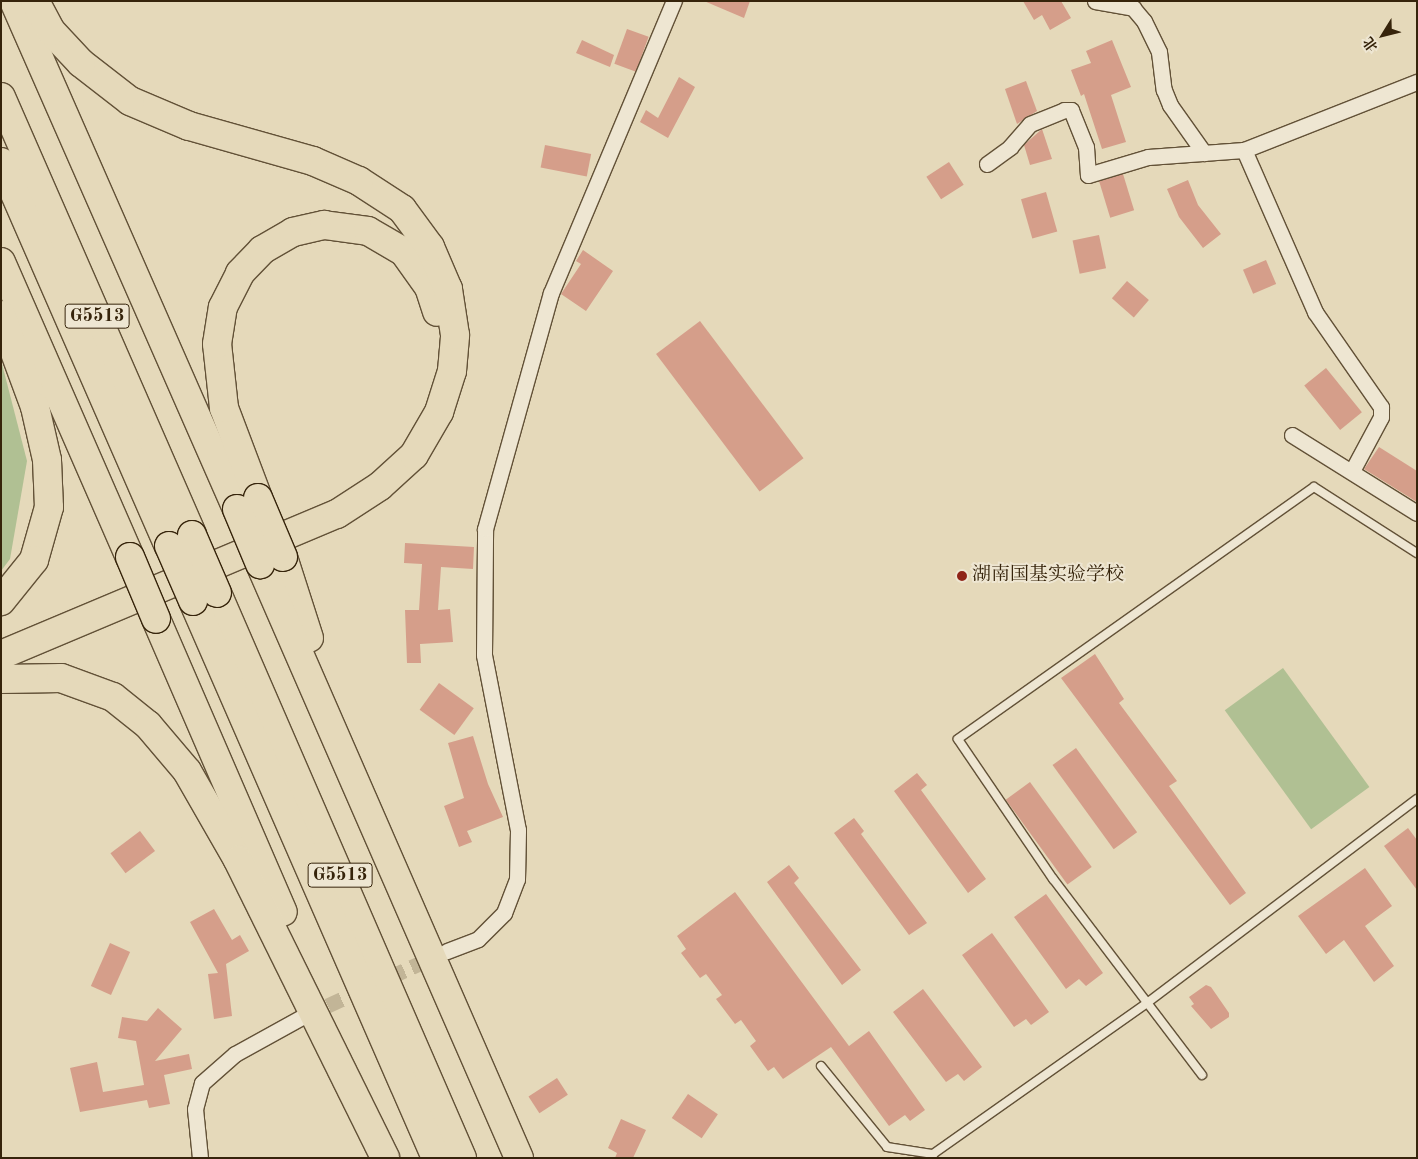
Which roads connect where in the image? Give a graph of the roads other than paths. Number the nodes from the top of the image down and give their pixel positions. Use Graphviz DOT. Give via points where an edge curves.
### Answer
graph roads {
  1 [pos="674,1"];
  2 [pos="1096,1"];
  3 [pos="1133,5"];
  4 [pos="27,6"];
  5 [pos="1417,82"];
  6 [pos="1,97"];
  7 [pos="1244,150"];
  8 [pos="1204,153"];
  9 [pos="1,162"];
  10 [pos="987,164"];
  11 [pos="1,262"];
  12 [pos="1,315"];
  13 [pos="1292,435"];
  14 [pos="1352,471"];
  15 [pos="248,504"];
  16 [pos="1417,513"];
  17 [pos="180,541"];
  18 [pos="1417,553"];
  19 [pos="205,597"];
  20 [pos="1,601"];
  21 [pos="1,636"];
  22 [pos="1,655"];
  23 [pos="1,679"];
  24 [pos="1417,799"];
  25 [pos="447,951"];
  26 [pos="1148,1003"];
  27 [pos="302,1017"];
  28 [pos="822,1066"];
  29 [pos="1202,1075"];
  30 [pos="200,1158"];
  31 [pos="385,1158"];
  32 [pos="392,1158"];
  33 [pos="436,1158"];
  34 [pos="462,1158"];
  35 [pos="519,1158"];
  1 -- 25 [label="street" via="551,293 485,529 484,655 518,830 517,879 504,913 478,939"];
  2 -- 3 [label="street"];
  3 -- 8 [label="street" via="1159,52 1164,90 1170,105"];
  4 -- 15 [label="highway"];
  4 -- 22 [label="highway" via="81,63 130,101 189,126 314,161 359,181 402,209 430,247 448,289 455,335 452,371 439,412 414,454 380,486 337,514"];
  5 -- 7 [label="street"];
  6 -- 17 [label="highway, G5513"];
  7 -- 8 [label="street"];
  7 -- 14 [label="street" via="1315,312 1382,407 1381,417"];
  8 -- 10 [label="street" via="1148,157 1088,175 1086,148 1071,110 1064,110 1030,124 1010,147"];
  9 -- 17 [label="highway, G5513"];
  11 -- 32 [label="highway, bridge"];
  12 -- 20 [label="highway" via="35,408 47,460 49,507 34,560"];
  13 -- 14 [label="street"];
  14 -- 16 [label="street"];
  15 -- 21 [label="highway" via="224,408 217,344 223,307 240,273 262,250 292,232 324,225 368,231 404,252 429,287 442,328 441,366 427,408 401,447 372,474 326,504"];
  15 -- 35 [label="highway, bridge" via="359,792"];
  17 -- 19 [label="highway, G5513, bridge"];
  18 -- 26 [label="lane" via="1314,487 958,739 1053,879"];
  19 -- 33 [label="highway, G5513"];
  19 -- 34 [label="highway, G5513"];
  23 -- 31 [label="highway" via="61,678 113,697 148,725 187,771 238,860"];
  24 -- 26 [label="lane"];
  26 -- 28 [label="lane" via="933,1154 887,1147"];
  26 -- 29 [label="lane"];
  27 -- 30 [label="street" via="235,1054 202,1083 194,1109"];
}
